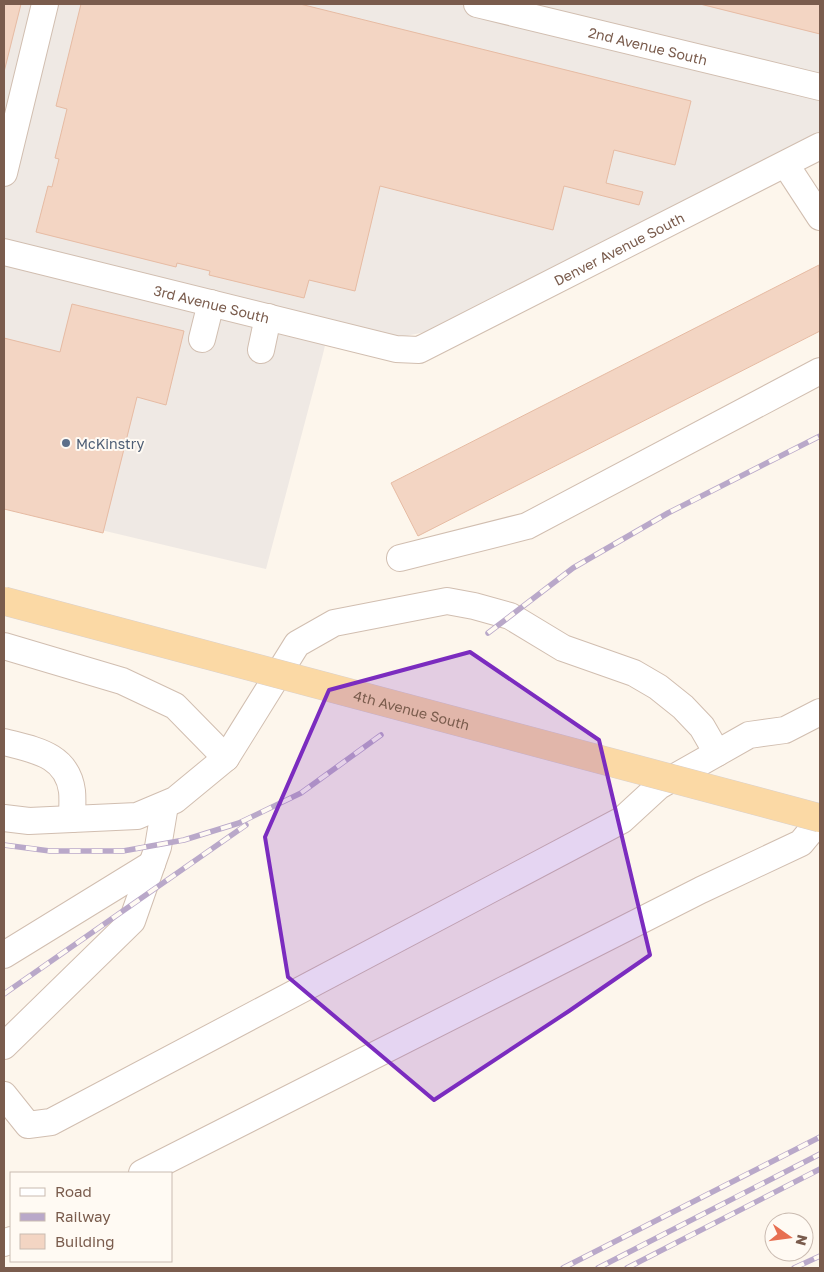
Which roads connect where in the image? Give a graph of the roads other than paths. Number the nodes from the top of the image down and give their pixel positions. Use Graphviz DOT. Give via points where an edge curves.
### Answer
graph roads {
  1 [pos="45,4"];
  2 [pos="477,4"];
  3 [pos="820,88"];
  4 [pos="820,146"];
  5 [pos="786,165"];
  6 [pos="4,173"];
  7 [pos="820,217"];
  8 [pos="4,252"];
  9 [pos="211,303"];
  10 [pos="268,318"];
  11 [pos="202,339"];
  12 [pos="261,350"];
  13 [pos="419,350"];
  14 [pos="820,371"];
  15 [pos="400,558"];
  16 [pos="4,601"];
  17 [pos="4,646"];
  18 [pos="820,712"];
  19 [pos="4,742"];
  20 [pos="717,753"];
  21 [pos="226,758"];
  22 [pos="165,805"];
  23 [pos="4,818"];
  24 [pos="72,819"];
  25 [pos="820,819"];
  26 [pos="152,864"];
  27 [pos="4,955"];
  28 [pos="4,1046"];
  29 [pos="4,1095"];
  30 [pos="144,1172"];
  1 -- 6 [label="street"];
  2 -- 3 [label="street, 2nd Avenue South"];
  4 -- 5 [label="street, Denver Avenue South"];
  5 -- 7 [label="street"];
  5 -- 13 [label="street, Denver Avenue South"];
  8 -- 9 [label="street, 3rd Avenue South"];
  9 -- 10 [label="street, 3rd Avenue South"];
  9 -- 11 [label="street"];
  10 -- 12 [label="street"];
  10 -- 13 [label="street, 3rd Avenue South" via="396,349"];
  14 -- 15 [label="street" via="527,526"];
  16 -- 25 [label="main road, 4th Avenue South, bridge"];
  17 -- 21 [label="street" via="122,681 175,706"];
  18 -- 20 [label="street" via="785,730 749,735"];
  19 -- 24 [label="street" via="45,754 62,766 72,792"];
  20 -- 21 [label="street" via="702,728 683,707 634,673 563,648 510,616 447,601 334,623 298,644"];
  20 -- 29 [label="street" via="659,786 622,820 50,1122 28,1125"];
  21 -- 22 [label="street"];
  22 -- 24 [label="street" via="137,816"];
  22 -- 26 [label="street"];
  23 -- 24 [label="street" via="29,821"];
  25 -- 30 [label="street" via="801,843"];
  26 -- 27 [label="street"];
  26 -- 28 [label="street" via="132,921"];
}
